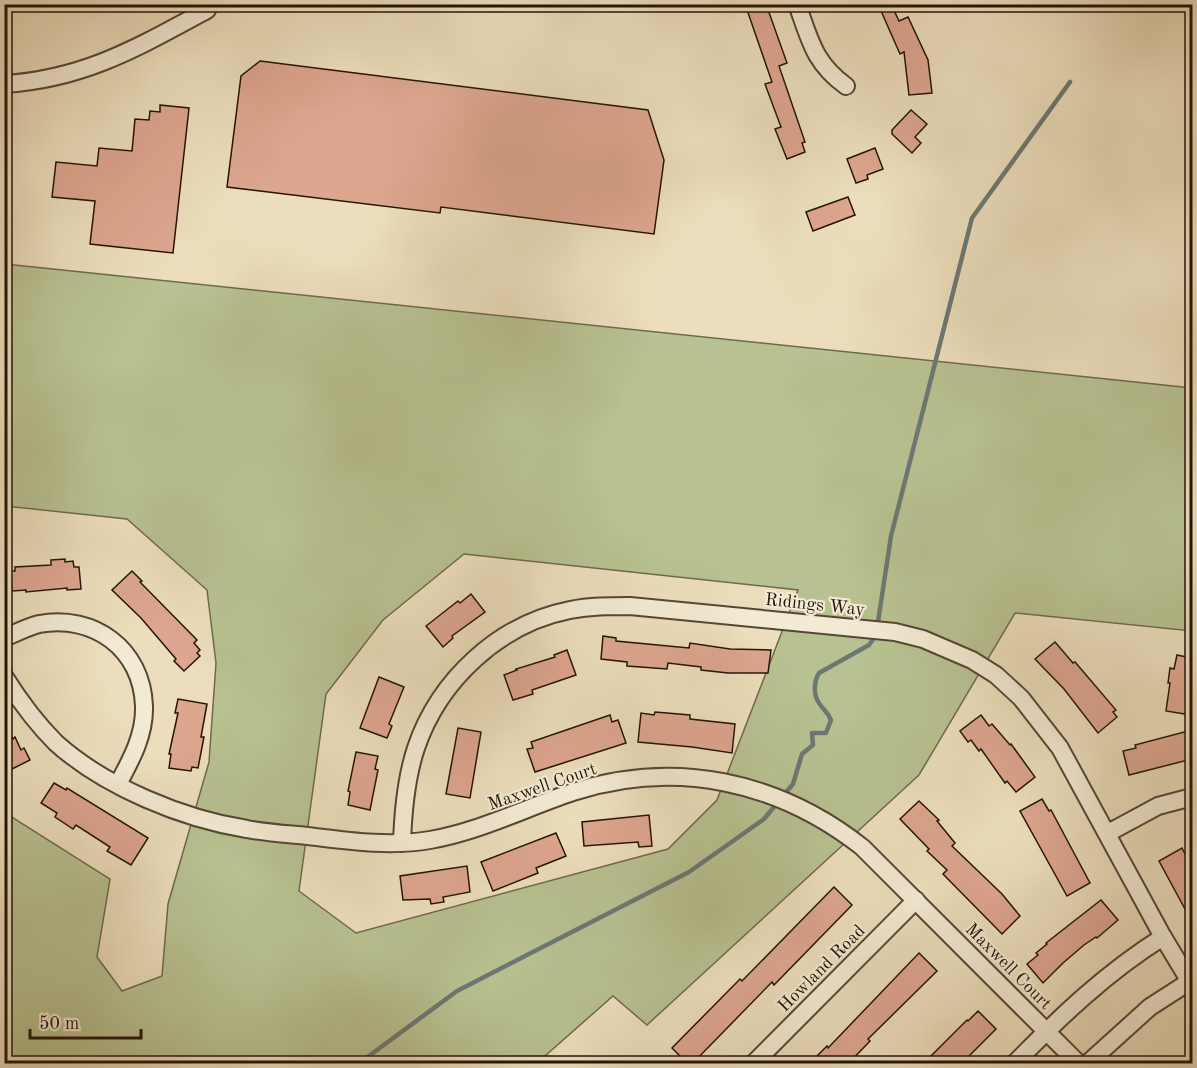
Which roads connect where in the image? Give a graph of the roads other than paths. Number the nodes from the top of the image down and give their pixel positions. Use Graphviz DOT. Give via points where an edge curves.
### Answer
graph roads {
  1 [pos="797,4"];
  2 [pos="207,10"];
  3 [pos="4,84"];
  4 [pos="846,86"];
  5 [pos="4,638"];
  6 [pos="4,676"];
  7 [pos="118,784"];
  8 [pos="1192,797"];
  9 [pos="1108,833"];
  10 [pos="402,843"];
  11 [pos="916,900"];
  12 [pos="1163,937"];
  13 [pos="1192,982"];
  14 [pos="1046,1031"];
  15 [pos="753,1064"];
  16 [pos="1014,1064"];
  17 [pos="1079,1064"];
  18 [pos="1087,1064"];
  1 -- 4 [label="street" via="820,62"];
  2 -- 3 [label="street" via="91,68 33,82"];
  5 -- 7 [label="street" via="36,625 77,623 110,638 125,654 137,674 144,706 136,748"];
  6 -- 7 [label="street, Maxwell Court" via="55,741 76,759"];
  7 -- 10 [label="street, Maxwell Court" via="164,806 246,829 368,843"];
  8 -- 9 [label="street" via="1158,806"];
  9 -- 10 [label="street, Ridings Way" via="1060,748 1021,698 972,660 896,632 599,606 569,610 514,631 487,648 444,691 415,749 403,812"];
  9 -- 12 [label="street, Ridings Way"];
  10 -- 11 [label="street, Maxwell Court" via="460,834 574,792 613,782 645,777 711,780 774,797 837,827"];
  11 -- 14 [label="street, Maxwell Court"];
  11 -- 15 [label="street, Howland Road"];
  12 -- 13 [label="street, Ridings Way"];
  12 -- 14 [label="street" via="1100,981"];
  13 -- 18 [label="street" via="1150,1007"];
  14 -- 16 [label="street"];
  14 -- 17 [label="street, Maxwell Court"];
}
